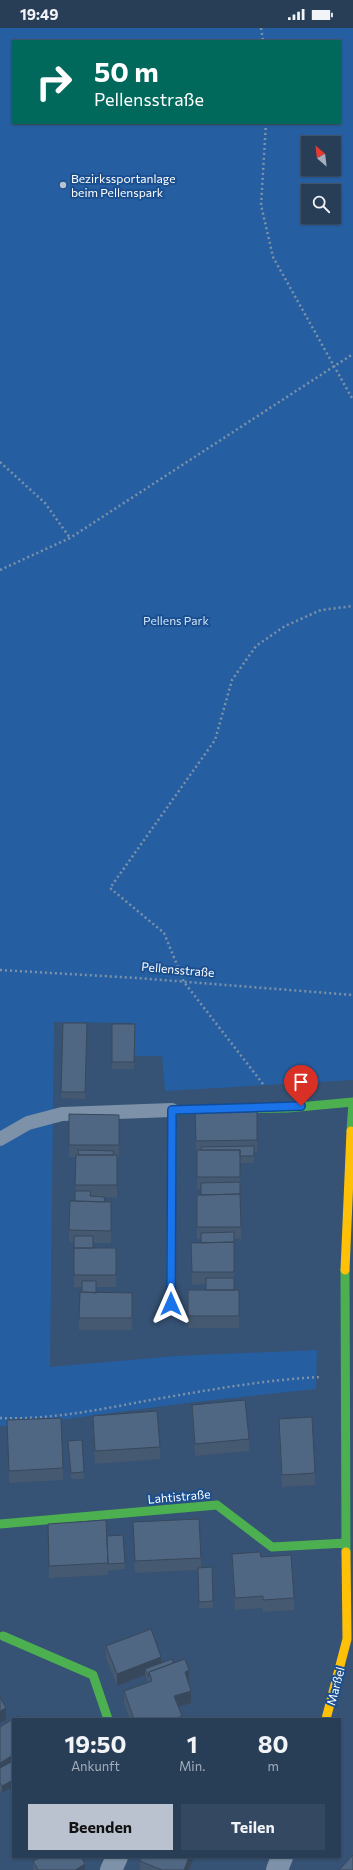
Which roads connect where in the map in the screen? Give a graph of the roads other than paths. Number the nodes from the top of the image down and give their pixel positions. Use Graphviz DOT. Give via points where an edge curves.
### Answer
graph roads {
  1 [pos="353,1102"];
  2 [pos="172,1110"];
  3 [pos="0,1139"];
  4 [pos="171,1304"];
  5 [pos="349,1496"];
  6 [pos="0,1524"];
  7 [pos="346,1543"];
  8 [pos="3,1636"];
  9 [pos="108,1718"];
  10 [pos="326,1718"];
  11 [pos="117,1858"];
  12 [pos="282,1858"];
  13 [pos="111,1870"];
  14 [pos="277,1870"];
  1 -- 2 [label="street" via="281,1108"];
  1 -- 5 [label="street, Marßel" via="346,1237 344,1375"];
  2 -- 3 [label="lane" via="62,1114 28,1123"];
  2 -- 4 [label="street"];
  5 -- 7 [label="street, Marßel"];
  6 -- 7 [label="street, Lahtistraße" via="217,1505 272,1547"];
  7 -- 10 [label="street, Marßel" via="347,1639"];
  8 -- 9 [label="street" via="93,1675"];
  11 -- 13 [label="street"];
  12 -- 14 [label="street"];
}
